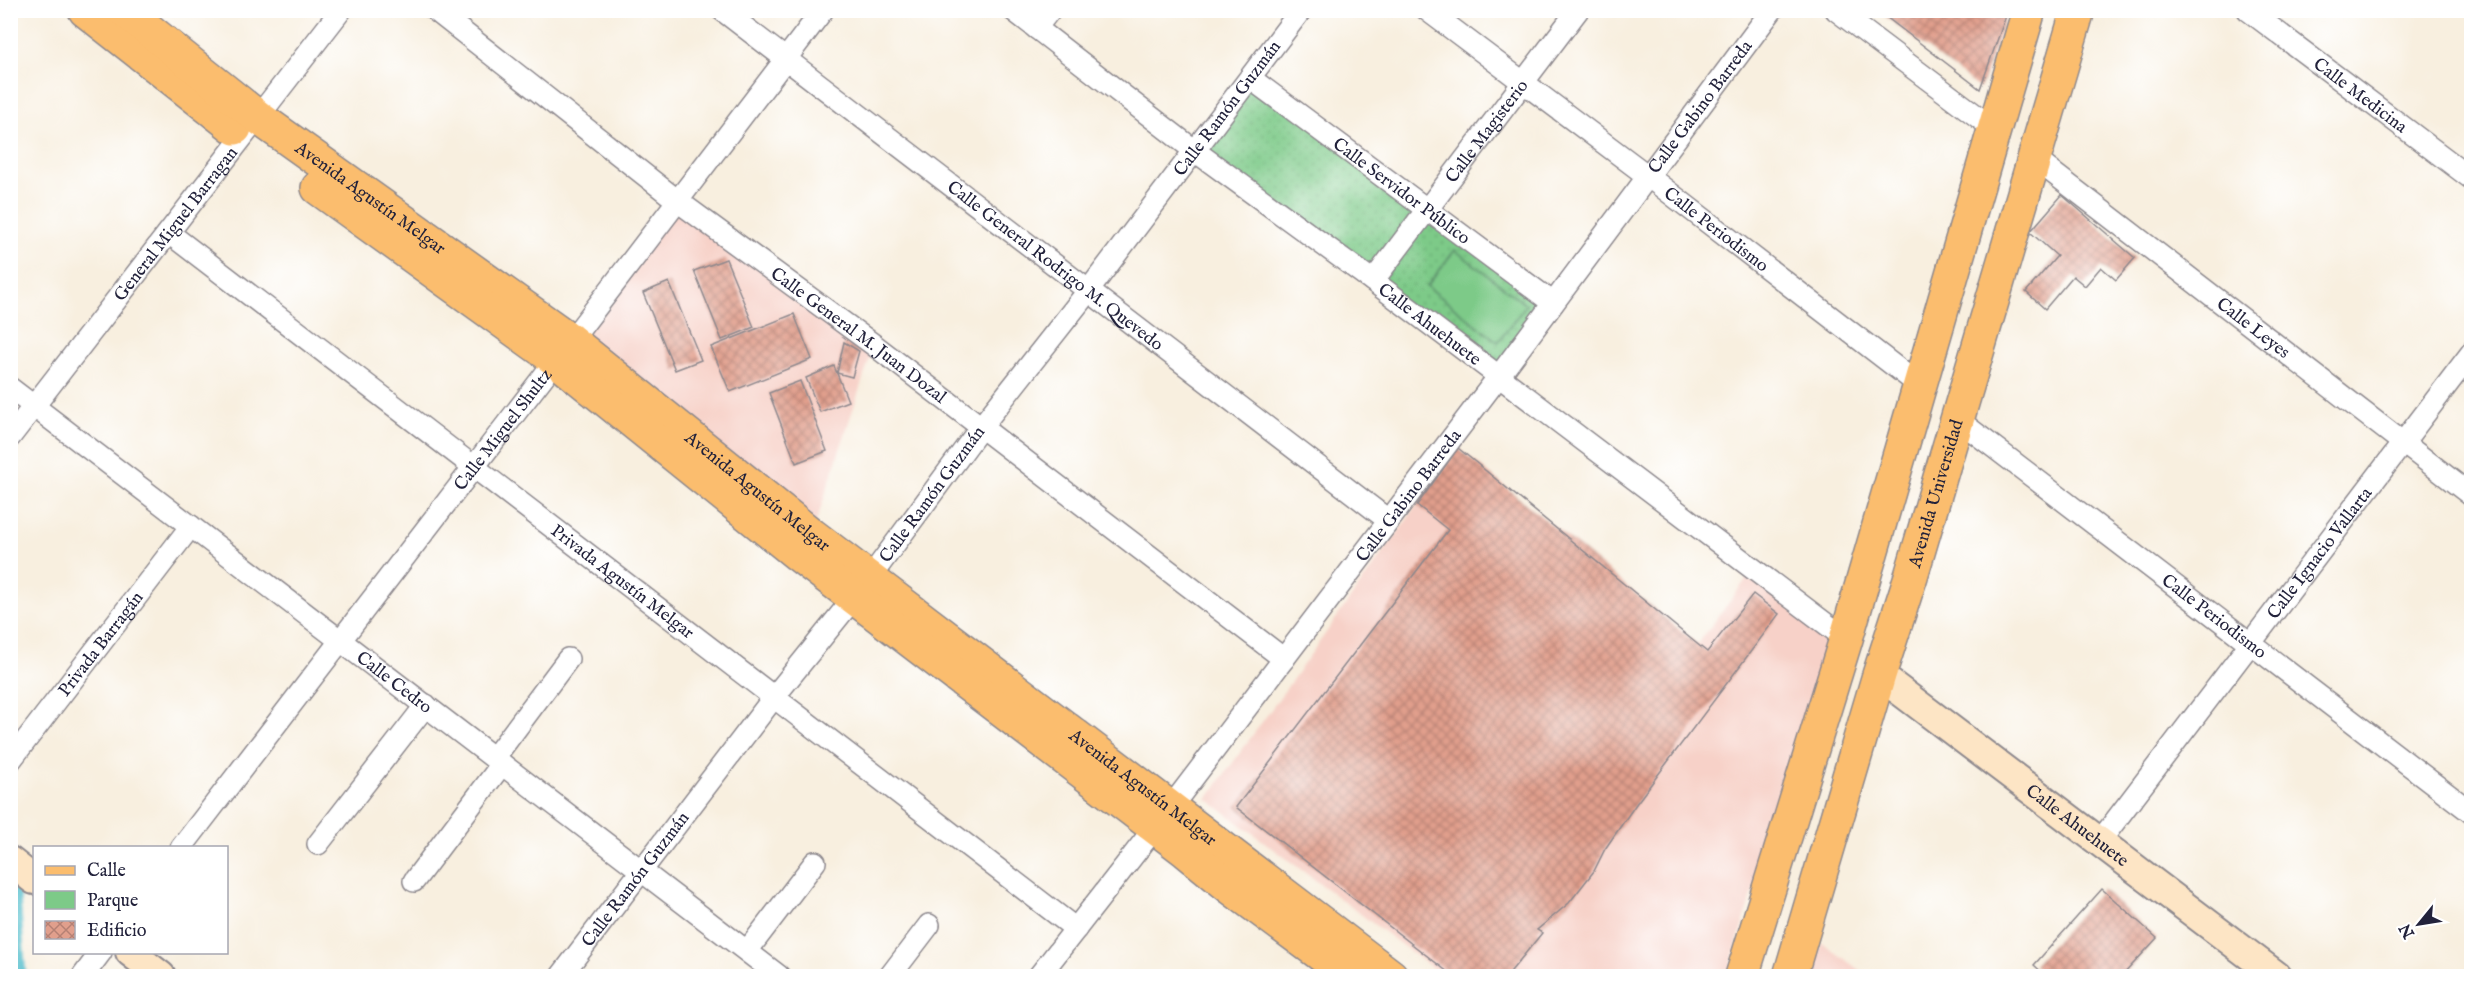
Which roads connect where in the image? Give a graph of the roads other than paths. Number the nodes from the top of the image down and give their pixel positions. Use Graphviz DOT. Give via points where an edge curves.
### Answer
graph roads {
  1 [pos="85,10"];
  2 [pos="124,10"];
  3 [pos="341,10"];
  4 [pos="435,10"];
  5 [pos="722,10"];
  6 [pos="823,10"];
  7 [pos="1013,10"];
  8 [pos="1050,10"];
  9 [pos="1301,10"];
  10 [pos="1427,10"];
  11 [pos="1578,10"];
  12 [pos="1772,10"];
  13 [pos="1836,10"];
  14 [pos="2029,10"];
  15 [pos="2078,10"];
  16 [pos="2248,10"];
  17 [pos="1036,28"];
  18 [pos="786,59"];
  19 [pos="1250,78"];
  20 [pos="1524,83"];
  21 [pos="252,127"];
  22 [pos="1994,129"];
  23 [pos="1195,151"];
  24 [pos="2035,159"];
  25 [pos="1649,177"];
  26 [pos="2472,179"];
  27 [pos="679,202"];
  28 [pos="1427,209"];
  29 [pos="169,232"];
  30 [pos="1373,281"];
  31 [pos="1089,290"];
  32 [pos="1553,303"];
  33 [pos="563,349"];
  34 [pos="2472,352"];
  35 [pos="1499,376"];
  36 [pos="1919,385"];
  37 [pos="10,388"];
  38 [pos="35,406"];
  39 [pos="1957,419"];
  40 [pos="981,427"];
  41 [pos="10,437"];
  42 [pos="2402,443"];
  43 [pos="473,466"];
  44 [pos="2472,496"];
  45 [pos="1388,520"];
  46 [pos="191,526"];
  47 [pos="862,588"];
  48 [pos="1846,639"];
  49 [pos="340,640"];
  50 [pos="2250,644"];
  51 [pos="568,659"];
  52 [pos="1284,659"];
  53 [pos="1879,675"];
  54 [pos="774,697"];
  55 [pos="426,705"];
  56 [pos="10,761"];
  57 [pos="498,761"];
  58 [pos="2472,813"];
  59 [pos="1163,818"];
  60 [pos="2100,841"];
  61 [pos="318,844"];
  62 [pos="183,846"];
  63 [pos="10,861"];
  64 [pos="815,862"];
  65 [pos="642,871"];
  66 [pos="33,879"];
  67 [pos="414,881"];
  68 [pos="928,925"];
  69 [pos="1076,929"];
  70 [pos="747,951"];
  71 [pos="100,954"];
  72 [pos="133,954"];
  73 [pos="564,975"];
  74 [pos="83,976"];
  75 [pos="161,976"];
  76 [pos="779,976"];
  77 [pos="890,976"];
  78 [pos="1039,976"];
  79 [pos="1350,976"];
  80 [pos="1391,976"];
  81 [pos="1742,976"];
  82 [pos="1790,976"];
  83 [pos="2277,976"];
  1 -- 21 [label="main road, Avenida Agustín Melgar"];
  2 -- 21 [label="main road, Avenida Agustín Melgar"];
  3 -- 21 [label="street, General Miguel Barragan"];
  4 -- 27 [label="street, Calle General M. Juan Dozal"];
  5 -- 18 [label="street, Calle General Rodrigo M. Quevedo"];
  6 -- 18 [label="street, Calle Miguel Shultz"];
  7 -- 17 [label="street, Calle Ahuehuete"];
  8 -- 17 [label="street"];
  9 -- 19 [label="street, Calle Ramón Guzmán"];
  10 -- 20 [label="street, Calle Periodismo"];
  11 -- 20 [label="street, Calle Magisterio"];
  12 -- 25 [label="street, Calle Gabino Barreda"];
  13 -- 22 [label="street"];
  14 -- 22 [label="main road"];
  15 -- 24 [label="main road, Avenida Universidad"];
  16 -- 26 [label="street, Calle Medicina"];
  17 -- 23 [label="street, Calle Ahuehuete"];
  18 -- 27 [label="street, Calle Miguel Shultz"];
  18 -- 31 [label="street, Calle General Rodrigo M. Quevedo"];
  19 -- 23 [label="street, Calle Ramón Guzmán"];
  19 -- 28 [label="street, Calle Servidor Público"];
  20 -- 25 [label="street, Calle Periodismo"];
  20 -- 28 [label="street, Calle Magisterio"];
  21 -- 29 [label="street, General Miguel Barragan"];
  21 -- 33 [label="main road, Avenida Agustín Melgar"];
  22 -- 36 [label="main road"];
  23 -- 30 [label="street, Calle Ahuehuete"];
  23 -- 31 [label="street, Calle Ramón Guzmán"];
  24 -- 39 [label="main road, Avenida Universidad"];
  24 -- 42 [label="street, Calle Leyes"];
  25 -- 32 [label="street, Calle Gabino Barreda"];
  25 -- 36 [label="street, Calle Periodismo"];
  27 -- 33 [label="street, Calle Miguel Shultz"];
  27 -- 40 [label="street, Calle General M. Juan Dozal"];
  28 -- 30 [label="street, Calle Magisterio"];
  28 -- 32 [label="street, Calle Servidor Público"];
  29 -- 38 [label="street, General Miguel Barragan"];
  29 -- 43 [label="street, Privada Agustín Melgar"];
  30 -- 35 [label="street, Calle Ahuehuete"];
  31 -- 40 [label="street, Calle Ramón Guzmán"];
  31 -- 45 [label="street, Calle General Rodrigo M. Quevedo"];
  32 -- 35 [label="street, Calle Gabino Barreda"];
  33 -- 43 [label="street, Calle Miguel Shultz"];
  33 -- 47 [label="main road, Avenida Agustín Melgar"];
  34 -- 42 [label="street, Calle Ignacio Vallarta"];
  35 -- 45 [label="street, Calle Gabino Barreda"];
  35 -- 48 [label="street, Calle Ahuehuete"];
  36 -- 48 [label="main road"];
  37 -- 38 [label="street, Calle Cedro"];
  38 -- 41 [label="street, General Miguel Barragan"];
  38 -- 46 [label="street, Calle Cedro"];
  39 -- 50 [label="street, Calle Periodismo"];
  39 -- 53 [label="main road, Avenida Universidad"];
  40 -- 47 [label="street, Calle Ramón Guzmán"];
  40 -- 52 [label="street, Calle General M. Juan Dozal"];
  42 -- 44 [label="street, Calle Leyes"];
  42 -- 50 [label="street, Calle Ignacio Vallarta"];
  43 -- 49 [label="street, Calle Miguel Shultz"];
  43 -- 54 [label="street, Privada Agustín Melgar"];
  45 -- 52 [label="street, Calle Gabino Barreda"];
  46 -- 49 [label="street, Calle Cedro"];
  46 -- 56 [label="street, Privada Barragán"];
  47 -- 54 [label="street, Calle Ramón Guzmán"];
  47 -- 59 [label="main road, Avenida Agustín Melgar"];
  48 -- 81 [label="main road"];
  49 -- 55 [label="street, Calle Cedro"];
  49 -- 62 [label="street, Calle Miguel Shultz"];
  50 -- 58 [label="street, Calle Periodismo"];
  50 -- 60 [label="street, Calle Ignacio Vallarta"];
  51 -- 57 [label="street"];
  52 -- 59 [label="street, Calle Gabino Barreda"];
  53 -- 60 [label="street, Calle Ahuehuete"];
  53 -- 82 [label="main road, Avenida Universidad"];
  54 -- 65 [label="street, Calle Ramón Guzmán"];
  54 -- 69 [label="street, Privada Agustín Melgar"];
  55 -- 57 [label="street, Calle Cedro"];
  55 -- 61 [label="street"];
  57 -- 65 [label="street, Calle Cedro"];
  57 -- 67 [label="street"];
  59 -- 69 [label="street, Calle Gabino Barreda"];
  59 -- 79 [label="main road, Avenida Agustín Melgar"];
  59 -- 80 [label="main road, Avenida Agustín Melgar"];
  60 -- 83 [label="street, Calle Ahuehuete"];
  63 -- 66 [label="street"];
  64 -- 70 [label="street"];
  65 -- 70 [label="street, Calle Cedro"];
  65 -- 73 [label="street, Calle Ramón Guzmán"];
  68 -- 77 [label="street"];
  69 -- 78 [label="street, Calle Gabino Barreda"];
  70 -- 76 [label="street, Calle Cedro"];
  71 -- 74 [label="street"];
  72 -- 75 [label="street"];
}
